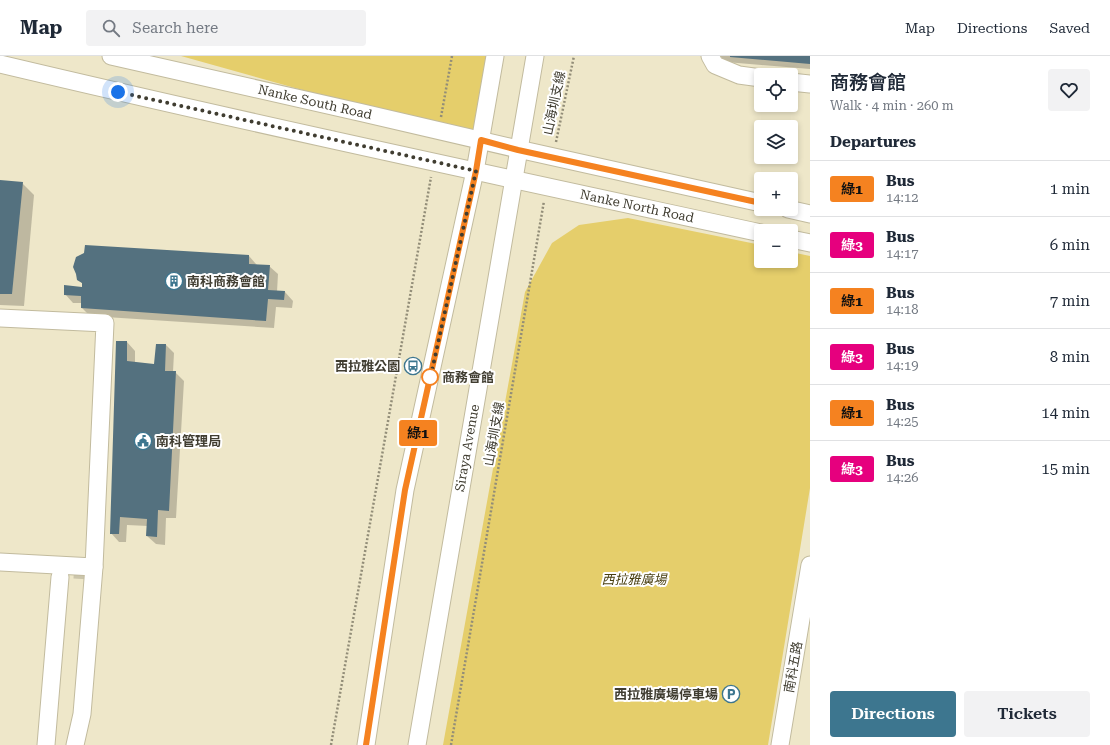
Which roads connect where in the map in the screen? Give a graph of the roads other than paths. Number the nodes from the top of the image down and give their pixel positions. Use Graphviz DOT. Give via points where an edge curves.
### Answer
graph roads {
  1 [pos="111,56"];
  2 [pos="495,56"];
  3 [pos="534,56"];
  4 [pos="710,56"];
  5 [pos="0,64"];
  6 [pos="754,77"];
  7 [pos="798,83"];
  8 [pos="810,84"];
  9 [pos="481,140"];
  10 [pos="518,150"];
  11 [pos="476,171"];
  12 [pos="513,179"];
  13 [pos="754,201"];
  14 [pos="798,211"];
  15 [pos="810,214"];
  16 [pos="754,231"];
  17 [pos="798,241"];
  18 [pos="810,244"];
  19 [pos="0,318"];
  20 [pos="0,562"];
  21 [pos="810,565"];
  22 [pos="88,573"];
  23 [pos="60,577"];
  24 [pos="46,745"];
  25 [pos="74,745"];
  26 [pos="366,745"];
  27 [pos="417,745"];
  28 [pos="780,745"];
  1 -- 9 [label="street, Nanke South Road"];
  2 -- 9 [label="street"];
  3 -- 10 [label="street, Siraya Avenue"];
  4 -- 6 [label="street" via="715,65 739,75"];
  5 -- 11 [label="street"];
  7 -- 8 [label="street"];
  9 -- 10 [label="street, Nanke South Road"];
  9 -- 11 [label="street"];
  10 -- 12 [label="street, Siraya Avenue"];
  10 -- 13 [label="street"];
  11 -- 12 [label="street"];
  11 -- 26 [label="street" via="405,490"];
  12 -- 16 [label="street, Nanke North Road"];
  12 -- 27 [label="street, Siraya Avenue"];
  14 -- 15 [label="street"];
  17 -- 18 [label="street"];
  19 -- 22 [label="street" via="105,323"];
  20 -- 22 [label="street"];
  21 -- 28 [label="street, 南科五路"];
  22 -- 25 [label="street" via="82,714"];
  23 -- 24 [label="street"];
}
